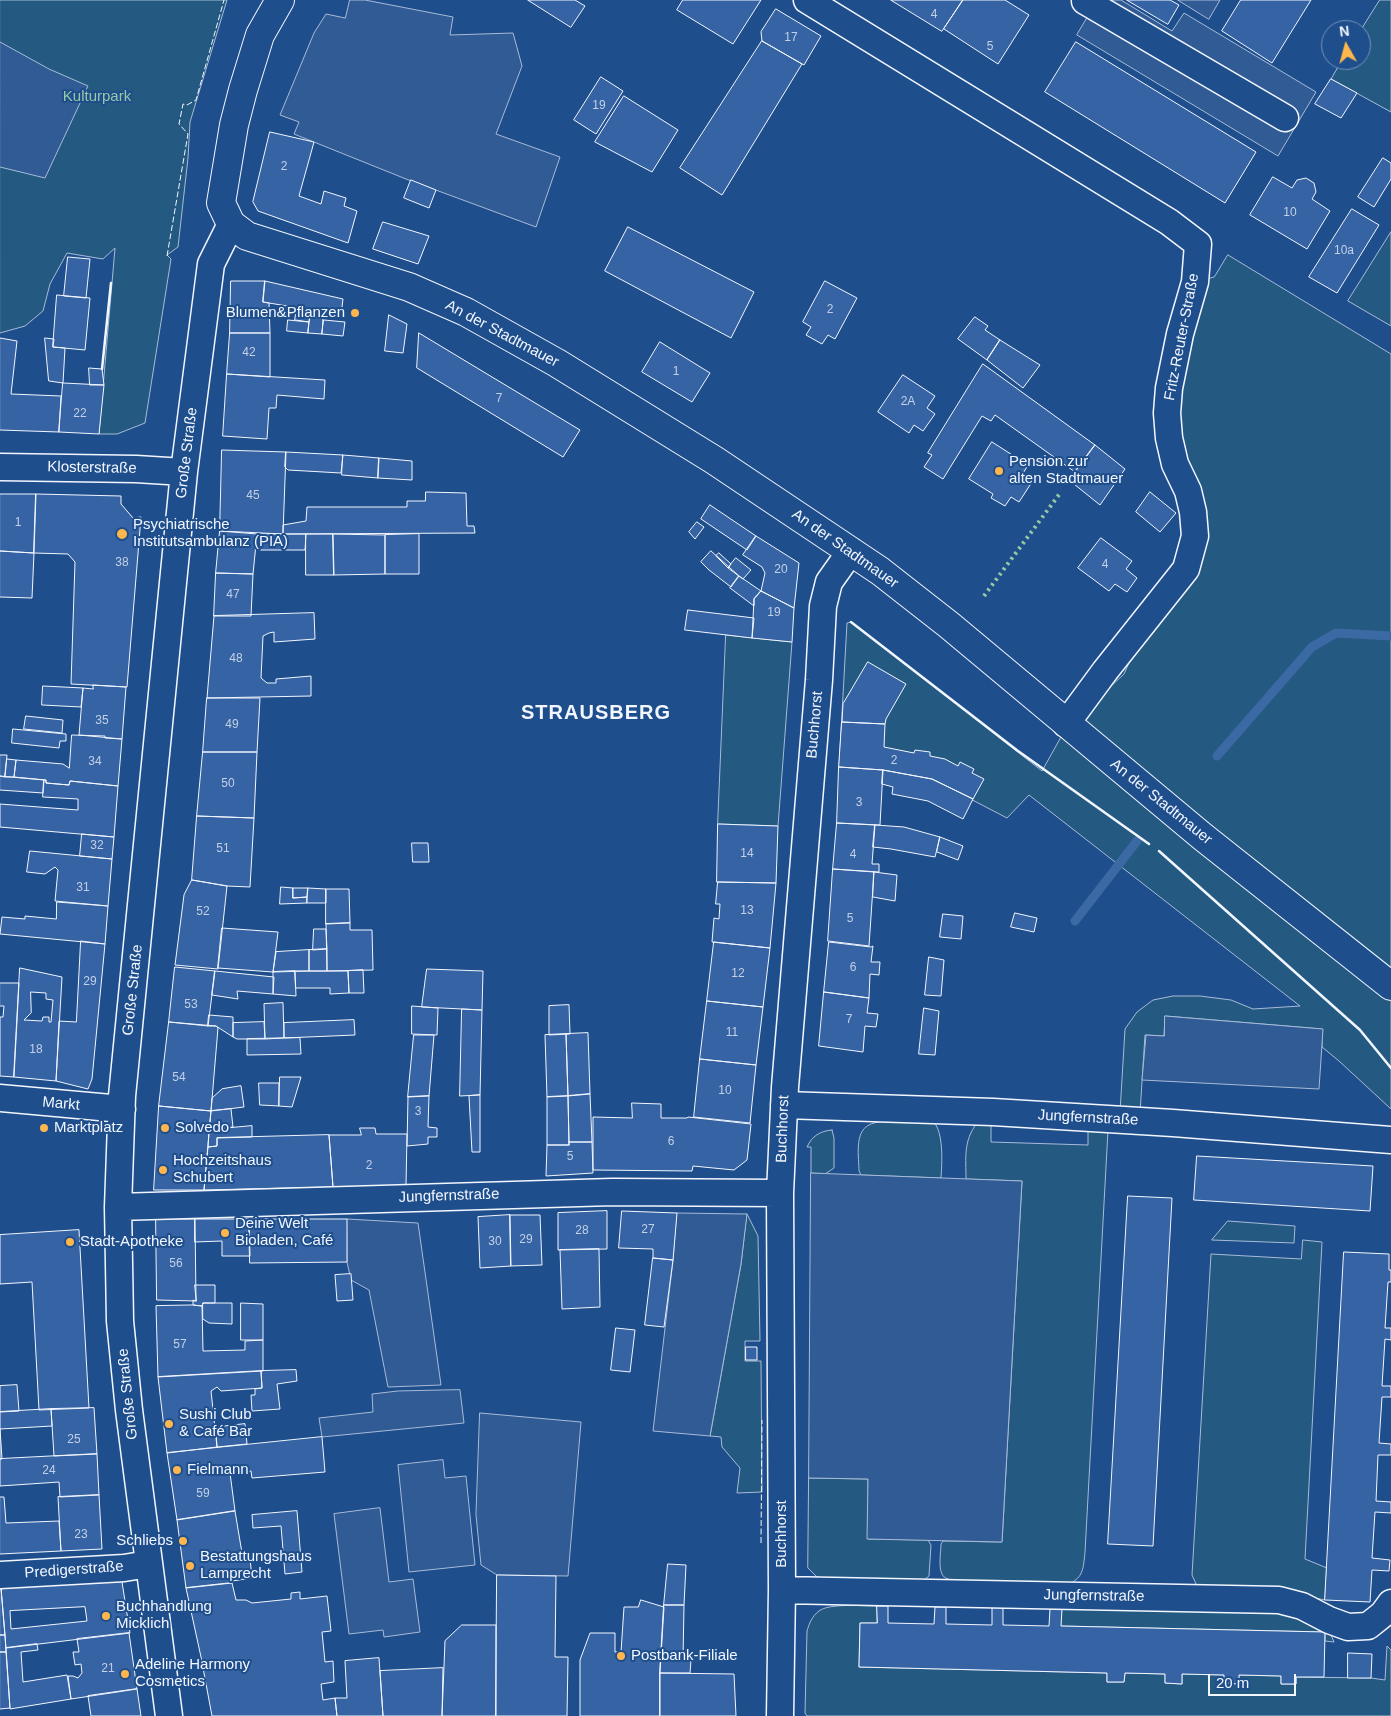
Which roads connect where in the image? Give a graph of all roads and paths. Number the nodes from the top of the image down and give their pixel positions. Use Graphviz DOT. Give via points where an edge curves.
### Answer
graph roads {
  1 [pos="280,0"];
  2 [pos="807,0"];
  3 [pos="1086,0"];
  4 [pos="1285,118"];
  5 [pos="230,224"];
  6 [pos="0,467"];
  7 [pos="184,472"];
  8 [pos="850,551"];
  9 [pos="1066,724"];
  10 [pos="1391,986"];
  11 [pos="0,1098"];
  12 [pos="784,1105"];
  13 [pos="122,1109"];
  14 [pos="1391,1140"];
  15 [pos="780,1193"];
  16 [pos="118,1207"];
  17 [pos="148,1564"];
  18 [pos="0,1575"];
  19 [pos="782,1590"];
  20 [pos="1391,1603"];
  21 [pos="169,1716"];
  22 [pos="780,1716"];
  1 -- 5 [label="street" via="260,35 234,125 221,203"];
  2 -- 9 [label="street, Fritz-Reuter-Straße" via="1169,222 1198,244 1195,282 1180,334 1167,413 1175,464 1188,491 1193,512 1195,536 1186,569"];
  3 -- 4 [label="street"];
  5 -- 7 [label="street, Große Straße" via="211,264"];
  5 -- 8 [label="street, An der Stadtmauer" via="247,236 409,287 466,312 557,363 714,460"];
  6 -- 7 [label="street, Klosterstraße" via="136,468"];
  7 -- 13 [label="street, Große Straße"];
  8 -- 9 [label="street, An der Stadtmauer" via="949,626"];
  8 -- 12 [label="street, Buchhorst" via="829,582 823,606"];
  9 -- 10 [label="street, An der Stadtmauer"];
  11 -- 13 [label="street, Markt"];
  12 -- 14 [label="street, Jungfernstraße" via="993,1112"];
  12 -- 15 [label="street, Buchhorst"];
  13 -- 16 [label="street, Große Straße"];
  15 -- 16 [label="street, Jungfernstraße" via="612,1192"];
  15 -- 19 [label="street, Buchhorst"];
  16 -- 17 [label="street, Große Straße" via="120,1321"];
  17 -- 18 [label="street, Predigerstraße"];
  17 -- 21 [label="street, Große Straße"];
  19 -- 20 [label="street, Jungfernstraße" via="1279,1600 1302,1606 1348,1627 1368,1626"];
  19 -- 22 [label="street, Buchhorst"];
}
